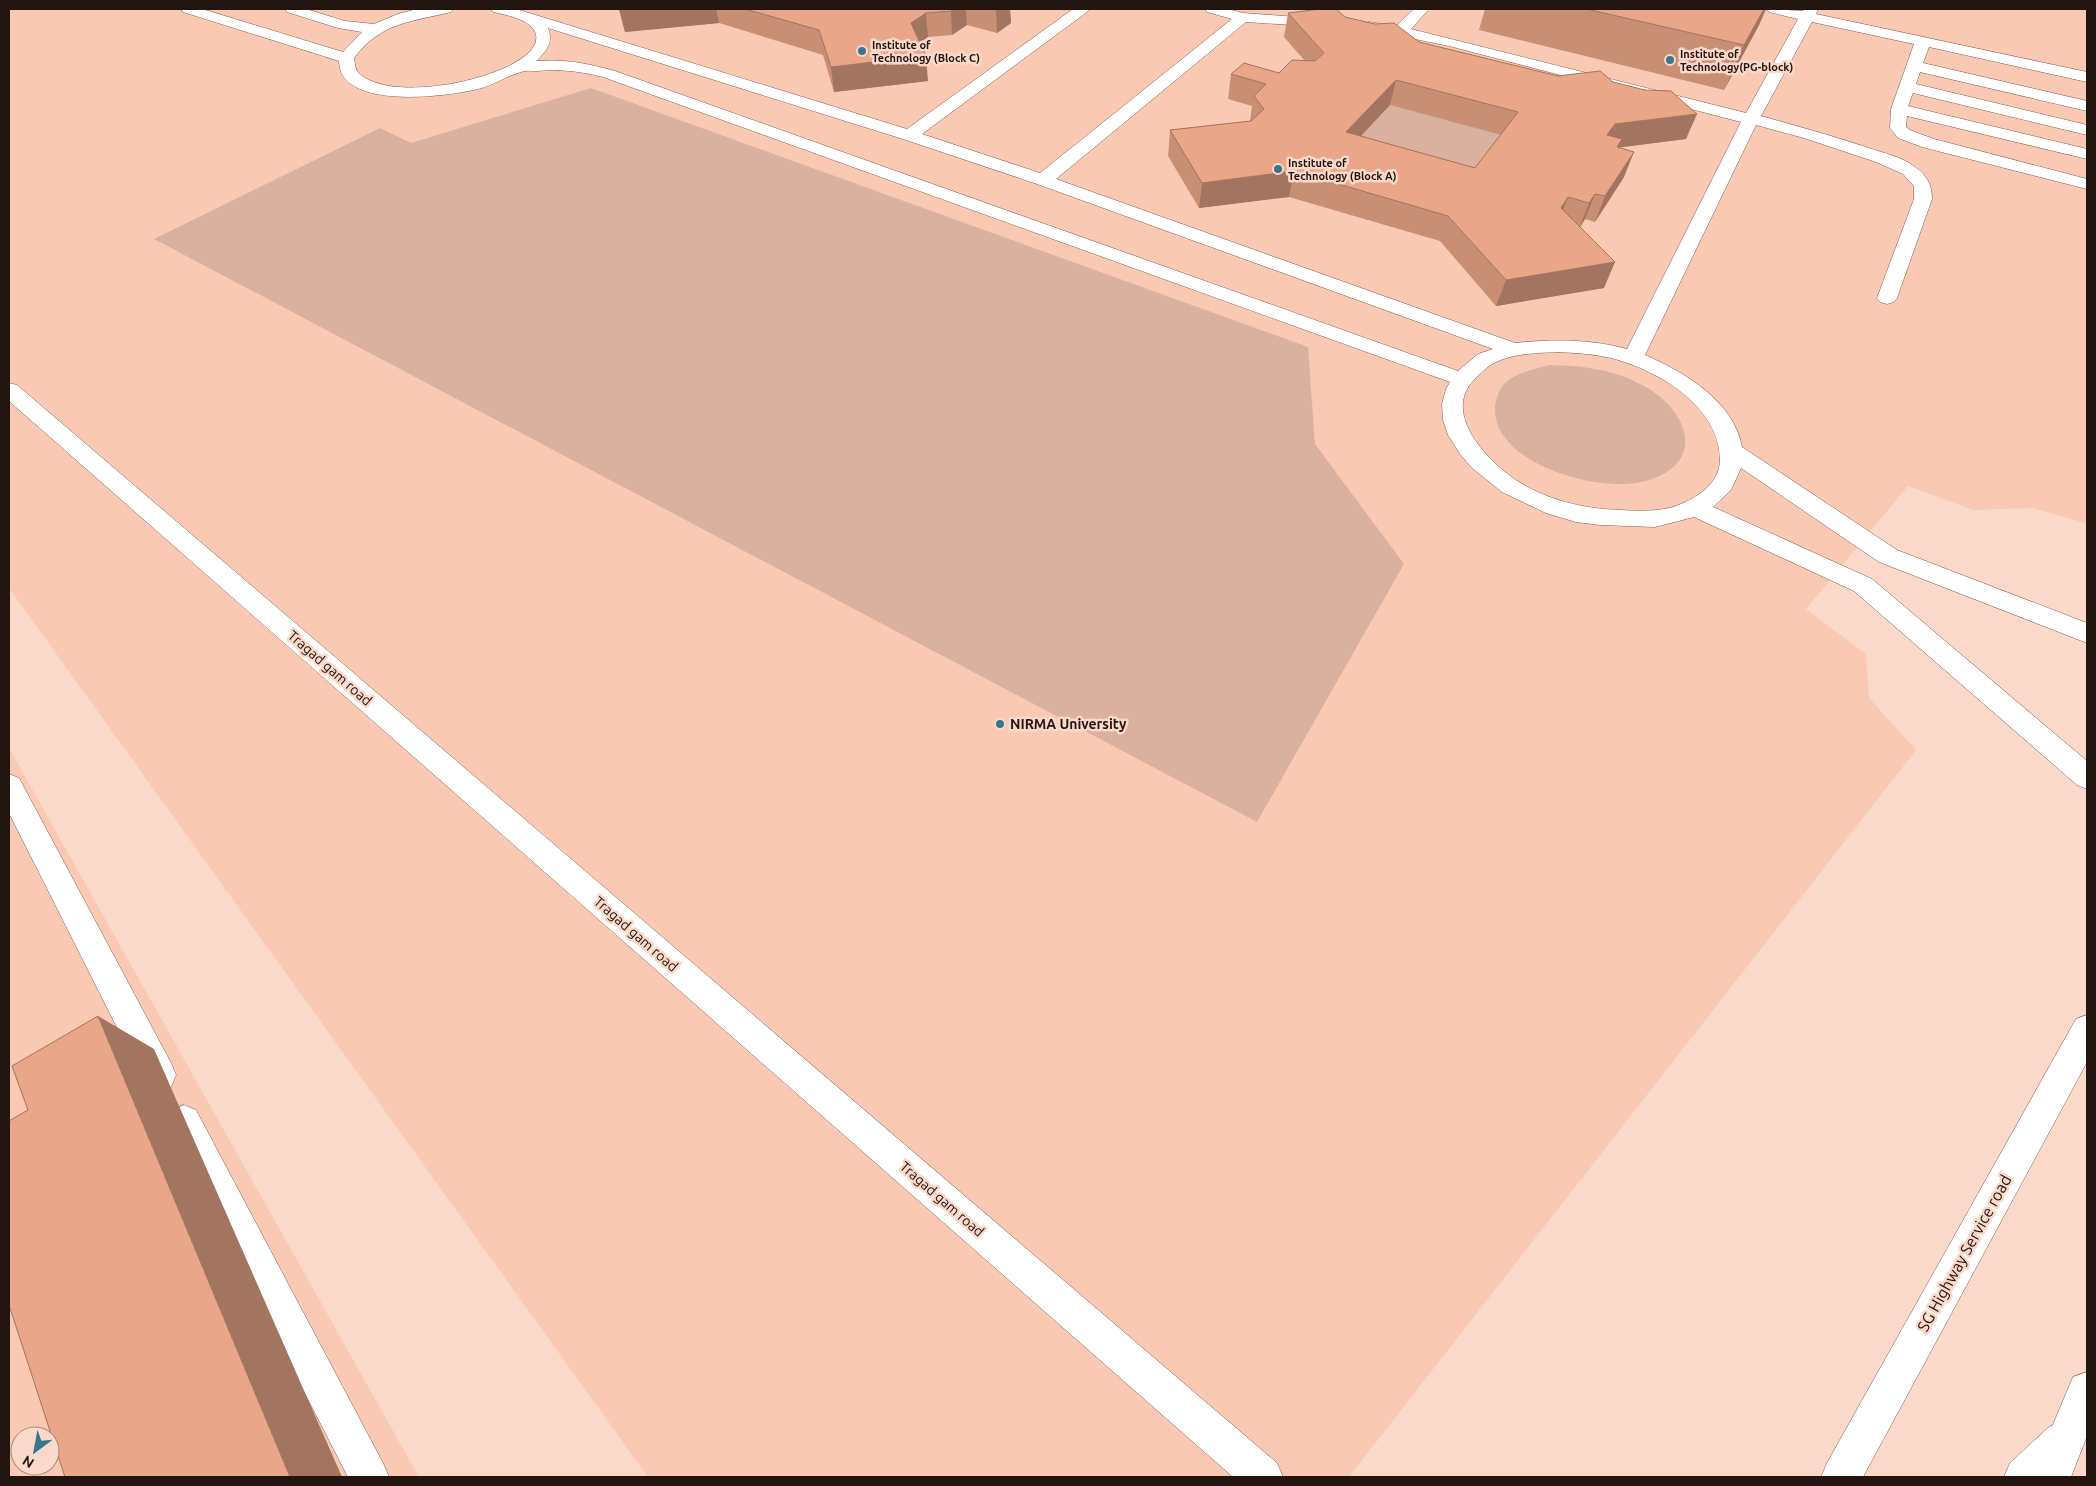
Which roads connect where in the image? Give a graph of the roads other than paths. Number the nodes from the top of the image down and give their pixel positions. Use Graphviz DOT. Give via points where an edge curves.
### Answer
graph roads {
  1 [pos="188,9"];
  2 [pos="292,9"];
  3 [pos="446,9"];
  4 [pos="498,9"];
  5 [pos="1082,9"];
  6 [pos="1212,9"];
  7 [pos="1422,9"];
  8 [pos="1774,9"];
  9 [pos="1809,12"];
  10 [pos="528,14"];
  11 [pos="1243,17"];
  12 [pos="1335,23"];
  13 [pos="1353,25"];
  14 [pos="375,29"];
  15 [pos="1400,31"];
  16 [pos="1922,41"];
  17 [pos="346,58"];
  18 [pos="1914,66"];
  19 [pos="520,67"];
  20 [pos="2087,77"];
  21 [pos="1907,87"];
  22 [pos="2087,106"];
  23 [pos="1899,109"];
  24 [pos="1751,118"];
  25 [pos="2087,130"];
  26 [pos="909,134"];
  27 [pos="2087,154"];
  28 [pos="1043,180"];
  29 [pos="2087,184"];
  30 [pos="1887,298"];
  31 [pos="1513,349"];
  32 [pos="1633,358"];
  33 [pos="1461,378"];
  34 [pos="9,390"];
  35 [pos="1733,452"];
  36 [pos="1694,508"];
  37 [pos="2087,633"];
  38 [pos="2087,777"];
  39 [pos="9,786"];
  40 [pos="2087,1030"];
  41 [pos="2087,1391"];
  42 [pos="2066,1439"];
  43 [pos="369,1477"];
  44 [pos="1262,1477"];
  45 [pos="1842,1477"];
  46 [pos="2024,1477"];
  47 [pos="2051,1477"];
  1 -- 17 [label="main road"];
  2 -- 14 [label="main road" via="343,25"];
  3 -- 14 [label="main road" via="400,19"];
  4 -- 10 [label="main road"];
  5 -- 26 [label="main road"];
  6 -- 11 [label="main road"];
  7 -- 15 [label="main road"];
  8 -- 9 [label="main road"];
  9 -- 16 [label="main road"];
  9 -- 24 [label="main road"];
  10 -- 19 [label="main road" via="541,28 544,40 536,53"];
  10 -- 26 [label="main road"];
  11 -- 12 [label="main road"];
  11 -- 28 [label="main road"];
  13 -- 15 [label="main road"];
  14 -- 17 [label="main road" via="355,43"];
  15 -- 24 [label="main road"];
  16 -- 18 [label="main road"];
  16 -- 20 [label="main road"];
  17 -- 19 [label="main road" via="349,72 364,84 390,91 458,88 493,79"];
  18 -- 21 [label="main road"];
  18 -- 22 [label="main road"];
  19 -- 33 [label="main road" via="560,64 609,74"];
  21 -- 23 [label="main road"];
  21 -- 25 [label="main road"];
  23 -- 27 [label="main road"];
  23 -- 29 [label="main road" via="1898,128 1915,139"];
  24 -- 30 [label="main road" via="1882,158 1910,170 1923,185 1924,199"];
  24 -- 32 [label="main road"];
  26 -- 28 [label="main road"];
  28 -- 31 [label="main road"];
  31 -- 32 [label="main road" via="1551,345 1583,347"];
  31 -- 33 [label="main road" via="1482,360"];
  32 -- 35 [label="main road" via="1671,376 1702,398 1724,425"];
  33 -- 36 [label="main road" via="1451,404 1456,432 1477,461 1511,488 1556,508 1606,519 1654,519"];
  34 -- 44 [label="main road, Tragad gam road"];
  35 -- 36 [label="main road" via="1730,474 1717,493"];
  35 -- 37 [label="main road" via="1888,556"];
  36 -- 38 [label="main road" via="1863,585"];
  39 -- 43 [label="main road"];
  40 -- 45 [label="main road, SG Highway Service road"];
  41 -- 42 [label="main road"];
  42 -- 46 [label="main road"];
  42 -- 47 [label="main road"];
}
